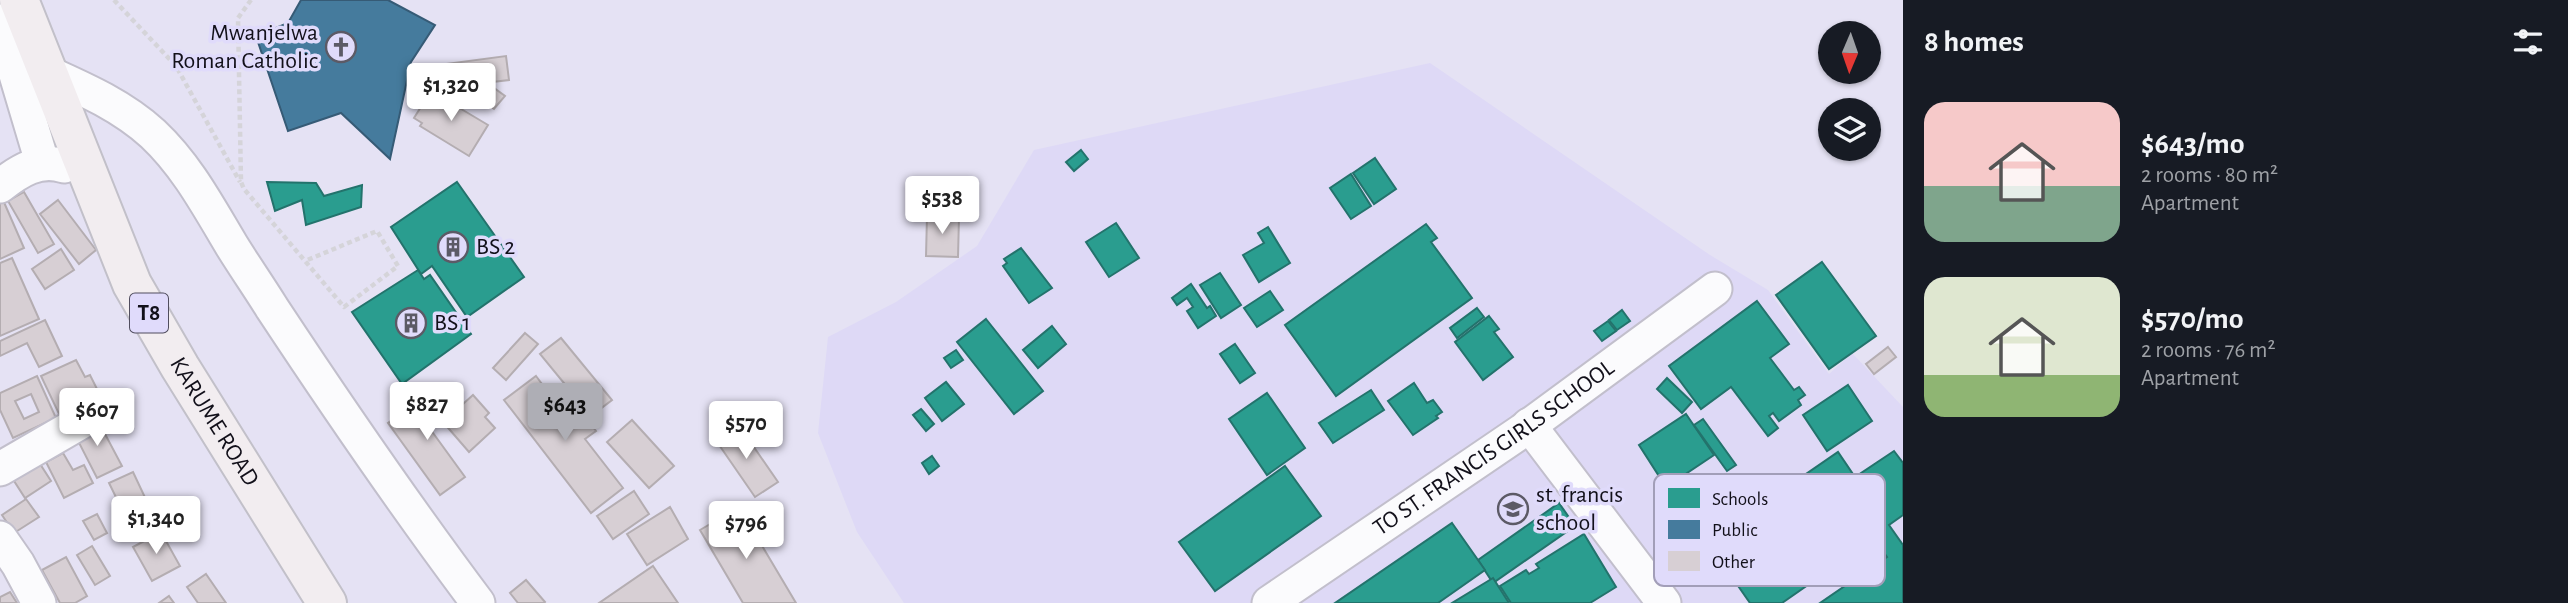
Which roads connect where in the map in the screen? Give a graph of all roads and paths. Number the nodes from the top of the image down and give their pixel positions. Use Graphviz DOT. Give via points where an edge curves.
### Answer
graph roads {
  1 [pos="19,0"];
  2 [pos="114,0"];
  3 [pos="251,0"];
  4 [pos="0,21"];
  5 [pos="48,73"];
  6 [pos="43,162"];
  7 [pos="92,180"];
  8 [pos="241,182"];
  9 [pos="0,186"];
  10 [pos="306,261"];
  11 [pos="1715,289"];
  12 [pos="107,407"];
  13 [pos="1529,425"];
  14 [pos="0,469"];
  15 [pos="0,538"];
  16 [pos="38,603"];
  17 [pos="327,603"];
  18 [pos="478,603"];
  19 [pos="1269,603"];
  20 [pos="1664,603"];
  1 -- 5 [label="highway, KARUME ROAD / T8"];
  2 -- 8 [label="path" via="176,66"];
  3 -- 8 [label="path" via="238,18"];
  4 -- 6 [label="street"];
  5 -- 7 [label="highway, KARUME ROAD / T8"];
  5 -- 18 [label="street" via="101,96 152,133 173,155 201,191 318,378"];
  6 -- 7 [label="street" via="61,164"];
  6 -- 9 [label="street"];
  7 -- 17 [label="highway, KARUME ROAD / T8" via="132,284"];
  8 -- 10 [label="path"];
  10 -- 10 [label="path" via="344,307 398,266 377,231"];
  11 -- 13 [label="street, TO ST. FRANCIS GIRLS SCHOOL"];
  12 -- 14 [label="street"];
  13 -- 19 [label="street, TO ST. FRANCIS GIRLS SCHOOL"];
  13 -- 20 [label="street"];
  15 -- 16 [label="street"];
}
